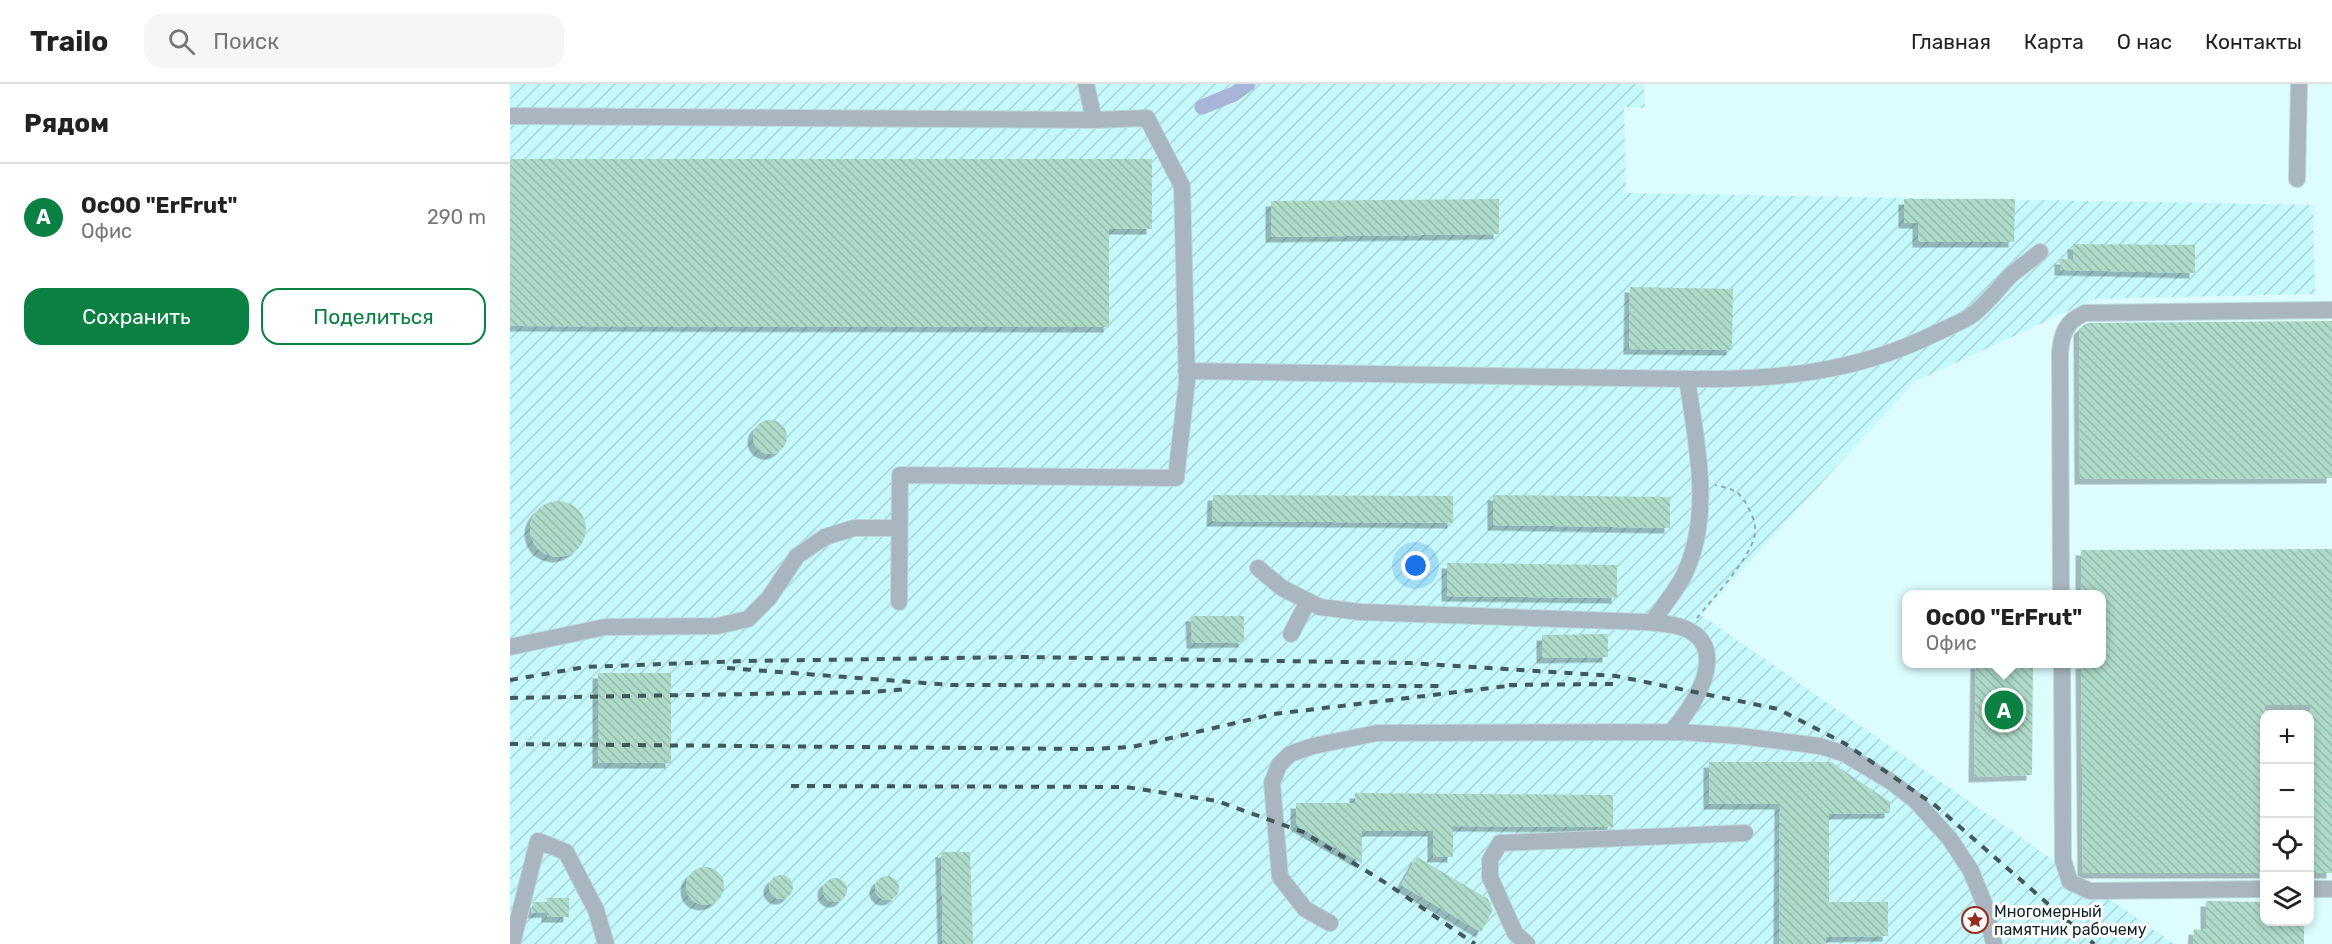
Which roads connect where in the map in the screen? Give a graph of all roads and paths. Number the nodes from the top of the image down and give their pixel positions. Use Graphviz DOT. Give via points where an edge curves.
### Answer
graph roads {
  1 [pos="1086,84"];
  2 [pos="2299,84"];
  3 [pos="510,116"];
  4 [pos="1094,120"];
  5 [pos="2297,179"];
  6 [pos="2040,252"];
  7 [pos="2332,310"];
  8 [pos="1186,371"];
  9 [pos="1687,379"];
  10 [pos="1713,485"];
  11 [pos="898,528"];
  12 [pos="1258,568"];
  13 [pos="2061,590"];
  14 [pos="1308,600"];
  15 [pos="898,602"];
  16 [pos="1652,622"];
  17 [pos="1688,630"];
  18 [pos="1292,634"];
  19 [pos="510,647"];
  20 [pos="2062,668"];
  21 [pos="1671,732"];
  22 [pos="1745,833"];
  23 [pos="2260,889"];
  24 [pos="2314,889"];
  25 [pos="2332,889"];
  26 [pos="1330,923"];
  27 [pos="512,944"];
  28 [pos="606,944"];
  29 [pos="1527,944"];
  30 [pos="1994,944"];
  1 -- 4 [label="lane"];
  2 -- 5 [label="lane"];
  3 -- 4 [label="lane"];
  4 -- 8 [label="lane" via="1147,118 1182,186"];
  6 -- 9 [label="lane" via="1970,317 1900,351 1800,375"];
  7 -- 13 [label="lane" via="2085,313 2067,324 2060,352"];
  8 -- 9 [label="lane"];
  8 -- 11 [label="lane" via="1176,478 900,475"];
  9 -- 16 [label="lane" via="1700,498 1695,549 1684,575"];
  10 -- 17 [label="path" via="1736,490 1744,499 1754,519 1755,536"];
  11 -- 15 [label="lane"];
  11 -- 19 [label="lane" via="854,528 825,537 797,556 769,598 748,619 717,626 605,627"];
  12 -- 14 [label="lane" via="1282,588"];
  14 -- 16 [label="lane" via="1320,607 1360,612"];
  14 -- 18 [label="lane"];
  16 -- 17 [label="lane"];
  17 -- 21 [label="lane" via="1705,653 1706,675 1687,715"];
  20 -- 23 [label="lane" via="2063,860 2070,882 2090,891"];
  21 -- 26 [label="lane" via="1377,733 1290,754 1279,765 1272,783 1280,877 1305,909"];
  21 -- 30 [label="lane" via="1820,746 1845,754 1890,781 1915,800 1943,831 1971,871"];
  22 -- 29 [label="lane" via="1500,843 1490,860 1490,877 1515,933"];
  24 -- 25 [label="lane"];
  27 -- 28 [label="lane" via="538,841 566,852 596,910"];
}
